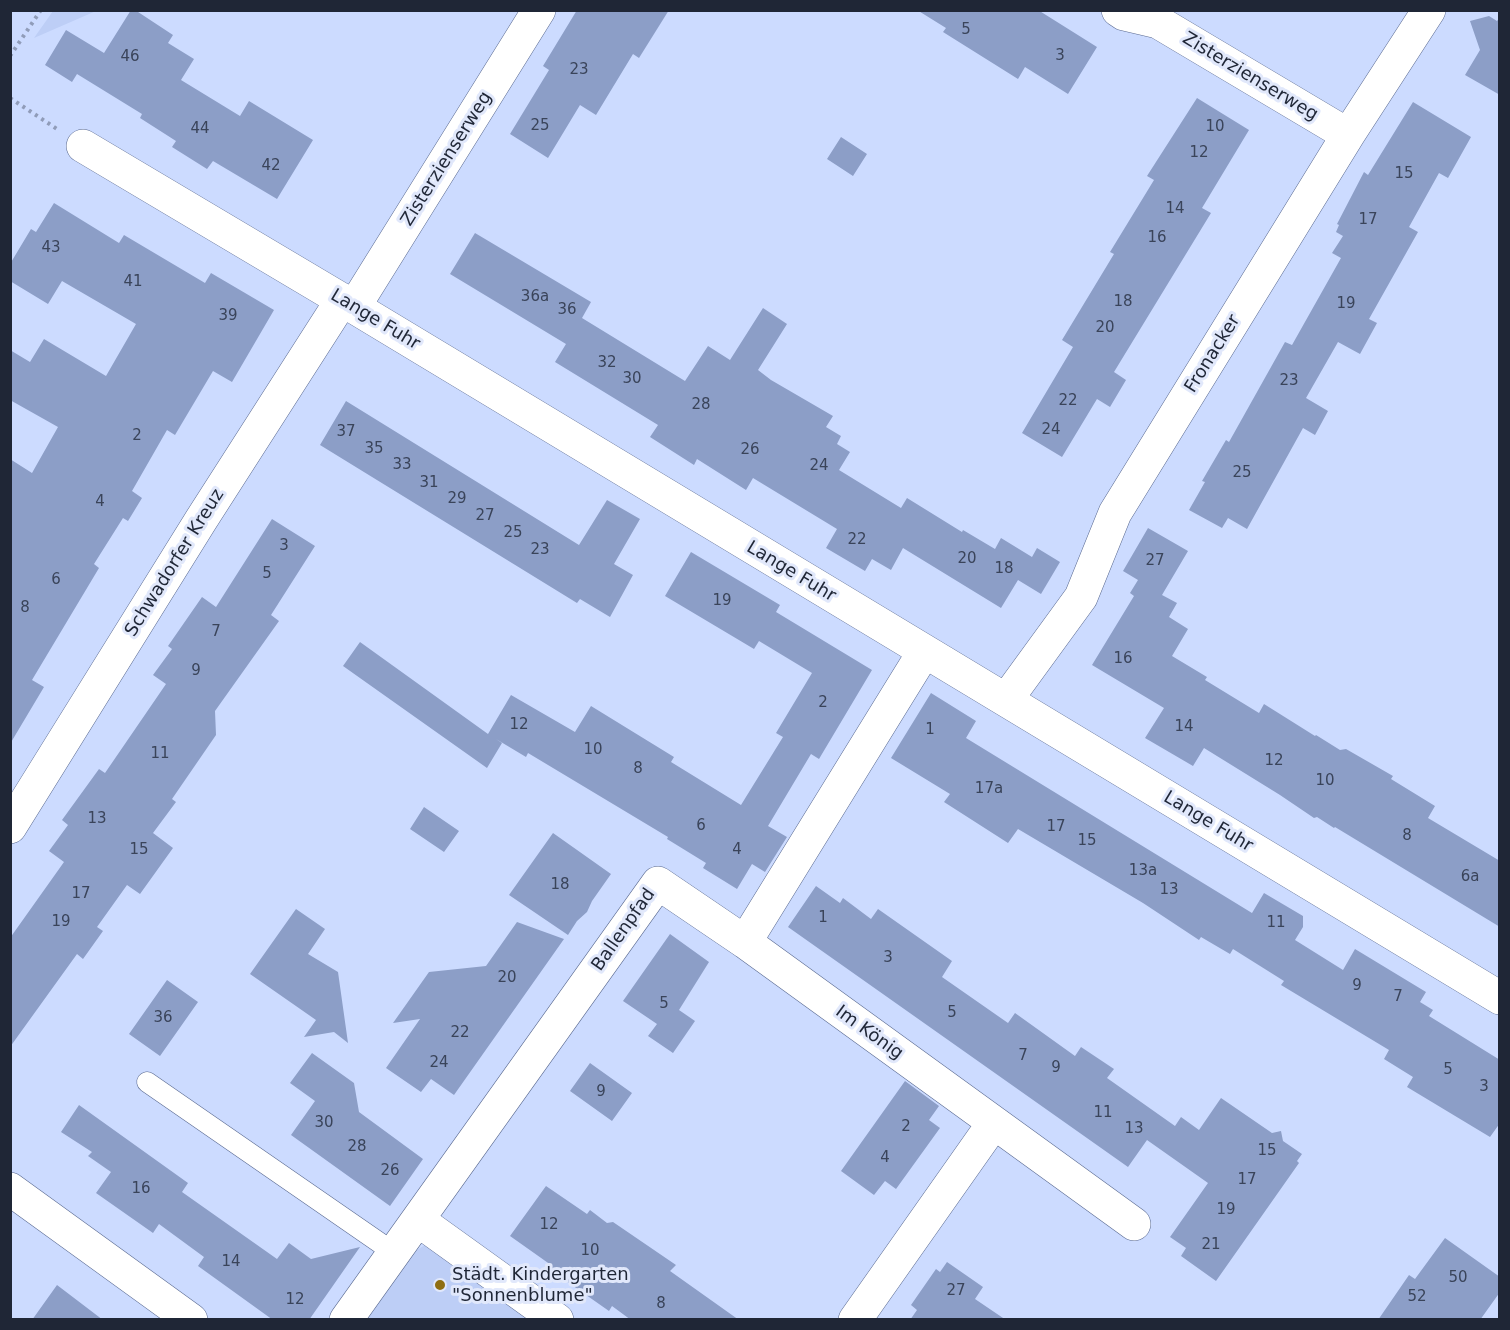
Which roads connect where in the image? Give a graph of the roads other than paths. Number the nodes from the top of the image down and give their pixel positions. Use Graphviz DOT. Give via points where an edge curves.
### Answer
graph roads {
  1 [pos="539,10"];
  2 [pos="1118,10"];
  3 [pos="1429,10"];
  4 [pos="1348,135"];
  5 [pos="83,146"];
  6 [pos="348,303"];
  7 [pos="924,652"];
  8 [pos="1006,700"];
  9 [pos="10,827"];
  10 [pos="744,942"];
  11 [pos="1500,998"];
  12 [pos="147,1082"];
  13 [pos="993,1124"];
  14 [pos="10,1189"];
  15 [pos="418,1220"];
  16 [pos="1134,1224"];
  17 [pos="393,1252"];
  18 [pos="191,1320"];
  19 [pos="346,1320"];
  20 [pos="557,1320"];
  21 [pos="855,1320"];
  1 -- 6 [label="street, Zisterzienserweg"];
  2 -- 4 [label="street, Zisterzienserweg" via="1158,22"];
  3 -- 4 [label="street, Fronacker"];
  4 -- 8 [label="street, Fronacker" via="1115,513 1081,597"];
  5 -- 6 [label="street, Lange Fuhr"];
  6 -- 7 [label="street, Lange Fuhr"];
  6 -- 9 [label="street, Schwadorfer Kreuz" via="201,520"];
  7 -- 8 [label="street, Lange Fuhr"];
  7 -- 10 [label="street"];
  8 -- 11 [label="street, Lange Fuhr"];
  10 -- 13 [label="street, Im König"];
  10 -- 15 [label="street, Ballenpfad" via="658,883"];
  12 -- 17 [label="lane"];
  13 -- 16 [label="street, Im König"];
  13 -- 21 [label="street"];
  14 -- 18 [label="street"];
  15 -- 17 [label="street, Ballenpfad"];
  15 -- 20 [label="street"];
  17 -- 19 [label="street, Ballenpfad"];
}
